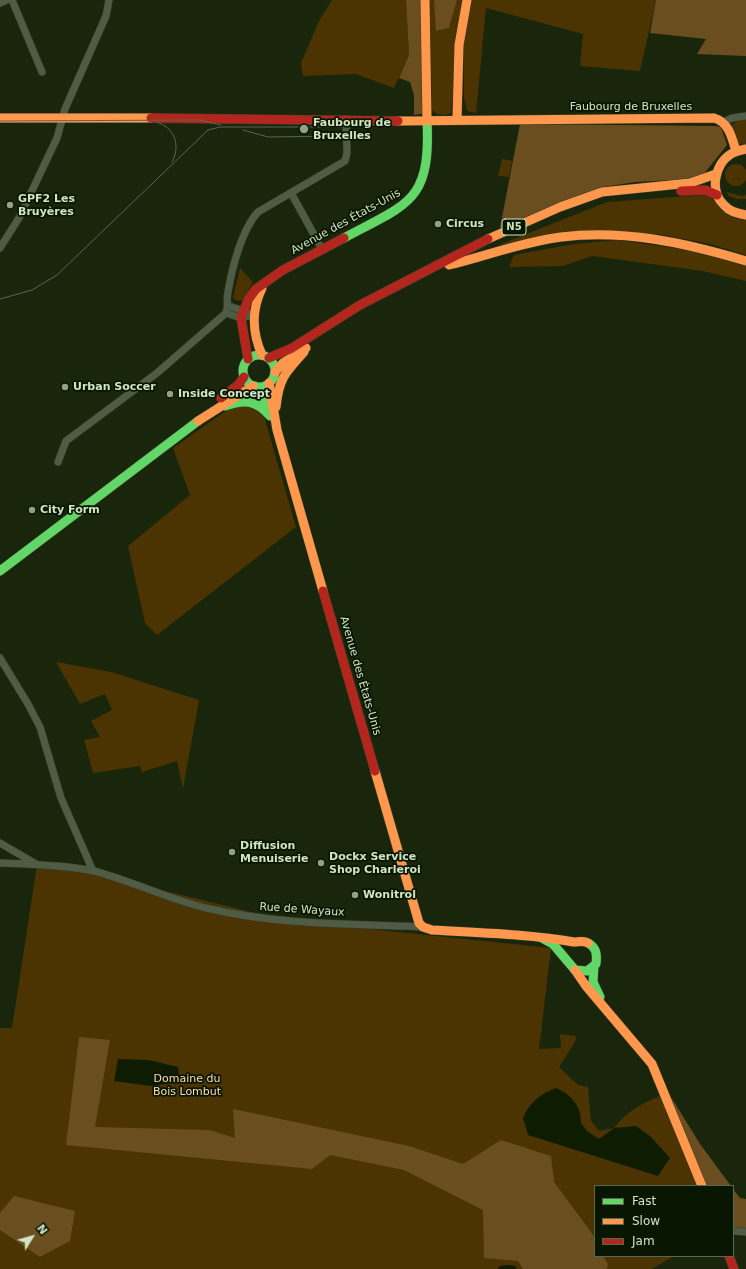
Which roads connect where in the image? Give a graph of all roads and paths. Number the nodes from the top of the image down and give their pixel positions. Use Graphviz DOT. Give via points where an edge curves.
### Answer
graph roads {
  1 [pos="8,0"];
  2 [pos="12,0"];
  3 [pos="109,0"];
  4 [pos="425,0"];
  5 [pos="467,0"];
  6 [pos="0,3"];
  7 [pos="42,72"];
  8 [pos="746,116"];
  9 [pos="0,118"];
  10 [pos="346,119"];
  11 [pos="427,120"];
  12 [pos="457,120"];
  13 [pos="61,121"];
  14 [pos="724,122"];
  15 [pos="0,123"];
  16 [pos="746,149"];
  17 [pos="736,151"];
  18 [pos="716,174"];
  19 [pos="291,193"];
  20 [pos="717,195"];
  21 [pos="746,215"];
  22 [pos="0,248"];
  23 [pos="322,249"];
  24 [pos="746,261"];
  25 [pos="448,265"];
  26 [pos="263,284"];
  27 [pos="227,309"];
  28 [pos="242,314"];
  29 [pos="252,315"];
  30 [pos="306,348"];
  31 [pos="266,357"];
  32 [pos="248,359"];
  33 [pos="275,372"];
  34 [pos="244,377"];
  35 [pos="269,383"];
  36 [pos="254,386"];
  37 [pos="210,412"];
  38 [pos="272,413"];
  39 [pos="58,462"];
  40 [pos="0,571"];
  41 [pos="0,658"];
  42 [pos="0,843"];
  43 [pos="0,863"];
  44 [pos="37,865"];
  45 [pos="93,871"];
  46 [pos="423,927"];
  47 [pos="542,938"];
  48 [pos="576,942"];
  49 [pos="566,959"];
  50 [pos="594,966"];
  51 [pos="574,970"];
  52 [pos="603,1004"];
  53 [pos="702,1185"];
  54 [pos="734,1231"];
  55 [pos="746,1232"];
  56 [pos="729,1257"];
  57 [pos="734,1269"];
  1 -- 6 [label="street"];
  2 -- 7 [label="street"];
  3 -- 13 [label="street" via="106,16"];
  4 -- 11 [label="main road, Avenue des États-Unis"];
  5 -- 12 [label="main road" via="458,52"];
  8 -- 14 [label="street, Faubourg de Bruxelles"];
  9 -- 13 [label="main road, Faubourg de Bruxelles"];
  10 -- 11 [label="main road, Faubourg de Bruxelles"];
  10 -- 13 [label="main road, Faubourg de Bruxelles"];
  10 -- 19 [label="street" via="345,161"];
  11 -- 12 [label="main road, Faubourg de Bruxelles"];
  11 -- 23 [label="main road, Avenue des États-Unis" via="427,169 418,191 400,208"];
  12 -- 14 [label="main road, Faubourg de Bruxelles" via="714,118"];
  13 -- 15 [label="main road, Faubourg de Bruxelles"];
  13 -- 22 [label="street" via="57,138 19,218"];
  14 -- 17 [label="main road"];
  16 -- 17 [label="main road"];
  17 -- 18 [label="main road" via="725,158"];
  18 -- 20 [label="main road" via="714,181"];
  18 -- 31 [label="main road, N5" via="690,183 602,192 560,207 445,260 360,305 292,348"];
  19 -- 23 [label="street"];
  19 -- 27 [label="street" via="258,212 251,220 241,244 227,294"];
  20 -- 21 [label="main road" via="735,213"];
  20 -- 25 [label="main road, N5" via="705,190 691,190 604,199 527,229"];
  23 -- 26 [label="main road, Avenue des États-Unis"];
  24 -- 25 [label="main road" via="679,243 604,234 565,236 533,242 471,261"];
  25 -- 30 [label="main road, N5" via="362,311"];
  26 -- 28 [label="main road, Avenue des États-Unis" via="252,294"];
  26 -- 29 [label="main road"];
  27 -- 28 [label="street"];
  27 -- 39 [label="street" via="157,373 66,441"];
  28 -- 29 [label="street"];
  28 -- 32 [label="main road"];
  29 -- 31 [label="main road" via="257,344"];
  30 -- 33 [label="main road, N5" via="283,363"];
  30 -- 38 [label="main road" via="280,382"];
  31 -- 32 [label="main road, N5" via="255,355"];
  31 -- 33 [label="main road" via="273,363"];
  32 -- 34 [label="main road" via="243,368"];
  33 -- 35 [label="main road, N5"];
  34 -- 36 [label="main road"];
  34 -- 37 [label="main road"];
  35 -- 36 [label="main road"];
  35 -- 38 [label="main road, Avenue des États-Unis"];
  36 -- 37 [label="main road"];
  36 -- 38 [label="main road, Avenue des États-Unis"];
  37 -- 38 [label="main road" via="236,402 250,401"];
  37 -- 40 [label="main road"];
  38 -- 46 [label="main road, Avenue des États-Unis" via="417,919"];
  41 -- 45 [label="street" via="40,728 61,798"];
  42 -- 44 [label="street"];
  43 -- 44 [label="street, Rue de Wayaux"];
  44 -- 45 [label="street, Rue de Wayaux"];
  45 -- 46 [label="street, Rue de Wayaux" via="180,901 251,917 310,923"];
  46 -- 47 [label="main road" via="432,930"];
  47 -- 48 [label="main road"];
  47 -- 49 [label="main road" via="553,944"];
  48 -- 49 [label="main road" via="568,949"];
  48 -- 50 [label="main road" via="585,941 593,946 597,958"];
  49 -- 51 [label="main road"];
  50 -- 51 [label="main road" via="583,972"];
  50 -- 52 [label="main road" via="593,982"];
  51 -- 52 [label="main road"];
  52 -- 53 [label="main road" via="656,1071"];
  54 -- 55 [label="street"];
  56 -- 57 [label="main road"];
}
